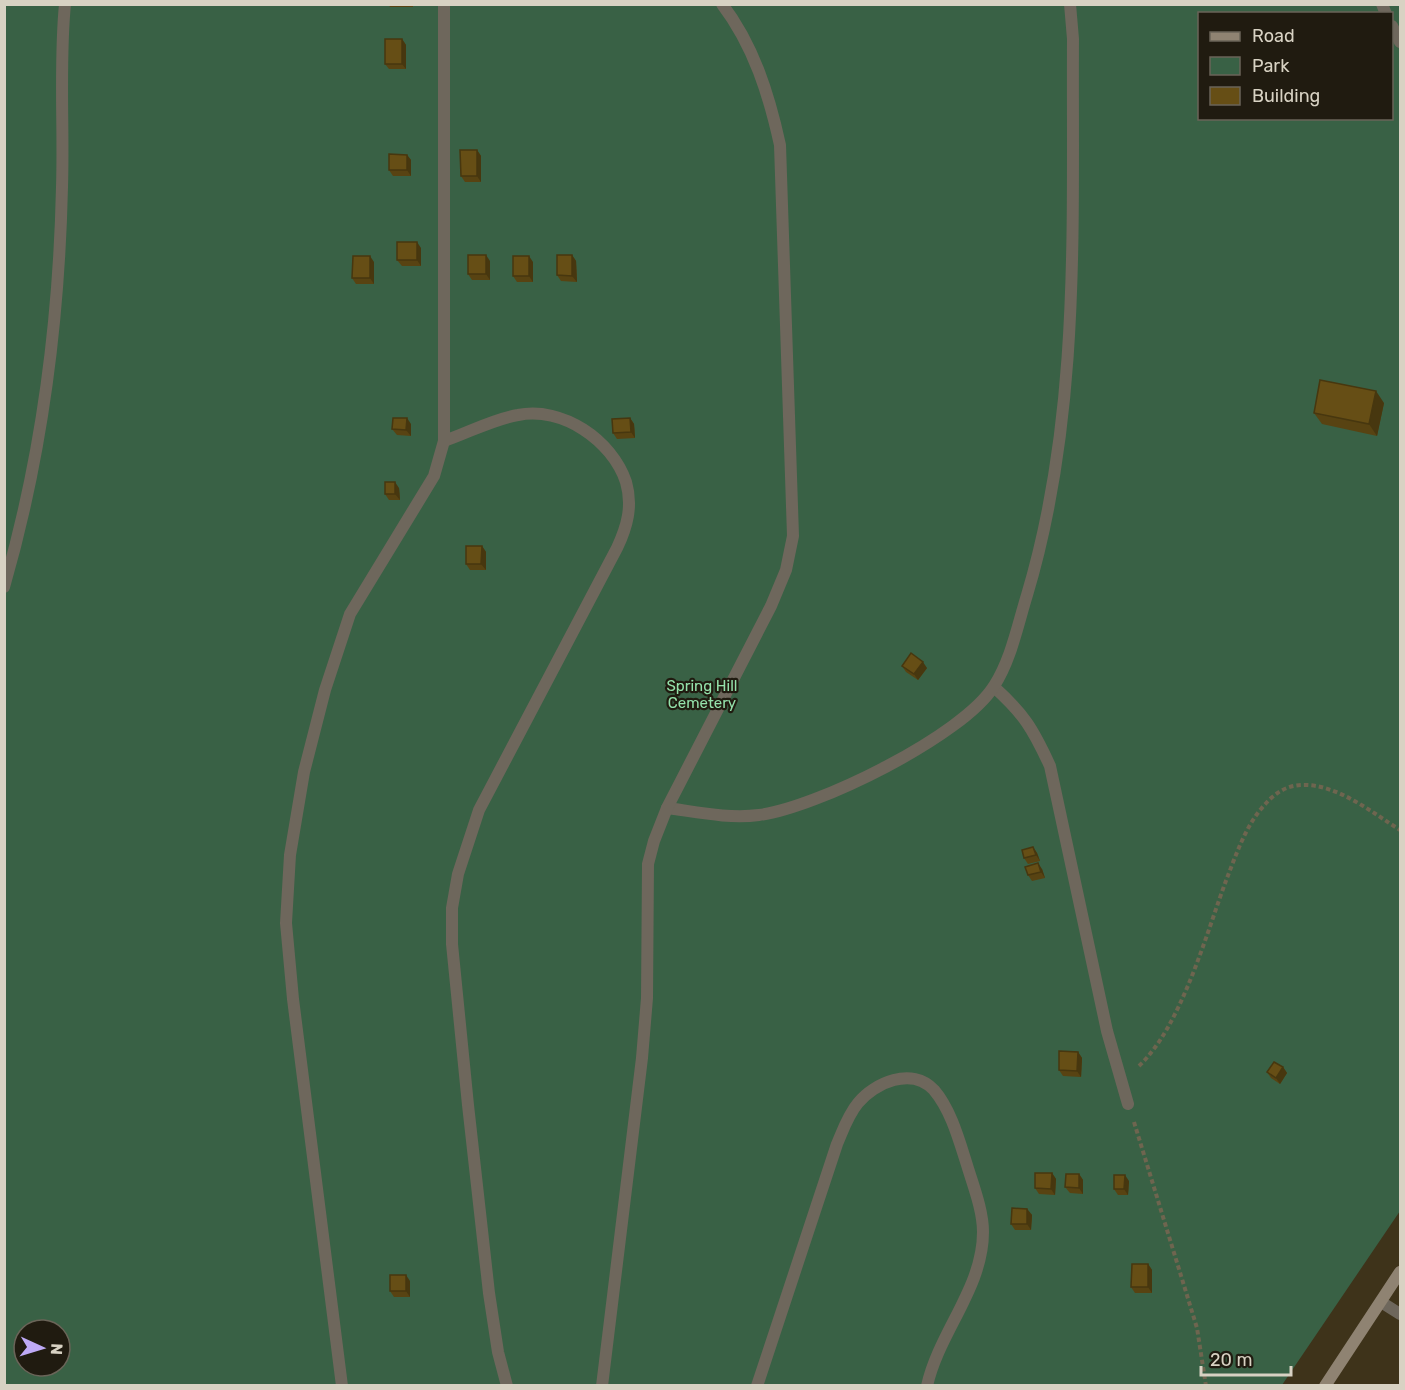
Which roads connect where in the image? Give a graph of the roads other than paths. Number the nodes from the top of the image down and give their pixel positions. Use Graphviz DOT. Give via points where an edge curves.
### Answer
graph roads {
  1 [pos="65,4"];
  2 [pos="444,4"];
  3 [pos="722,4"];
  4 [pos="1070,4"];
  5 [pos="1393,29"];
  6 [pos="1401,42"];
  7 [pos="444,441"];
  8 [pos="4,587"];
  9 [pos="994,687"];
  10 [pos="667,808"];
  11 [pos="1128,1104"];
  12 [pos="1401,1272"];
  13 [pos="1381,1302"];
  14 [pos="1401,1314"];
  15 [pos="342,1386"];
  16 [pos="507,1386"];
  17 [pos="602,1386"];
  18 [pos="757,1386"];
  19 [pos="927,1386"];
  20 [pos="1325,1386"];
  1 -- 8 [label="lane" via="62,187 53,348 32,475"];
  2 -- 7 [label="lane"];
  3 -- 10 [label="lane" via="756,61 771,103 780,146 793,536 786,570 771,606"];
  4 -- 9 [label="lane" via="1071,275 1066,390 1056,472 1033,574 1011,647"];
  5 -- 6 [label="lane"];
  7 -- 15 [label="lane" via="434,476 350,614 304,772 290,855 286,923 293,999"];
  7 -- 16 [label="lane" via="518,414 560,419 582,428 615,461 626,483 629,506 627,527 617,548 479,810 458,874 452,908 452,944 489,1293"];
  9 -- 10 [label="lane" via="958,723 915,750 863,779 804,802 760,815 724,816"];
  9 -- 11 [label="lane" via="1021,711 1050,766 1107,1031"];
  10 -- 17 [label="lane" via="648,864 647,998 642,1058"];
  12 -- 13 [label="main road"];
  13 -- 14 [label="lane"];
  13 -- 20 [label="main road"];
  18 -- 19 [label="lane" via="848,1119 866,1094 903,1078 916,1079 932,1088 947,1109 983,1230 975,1277"];
}
